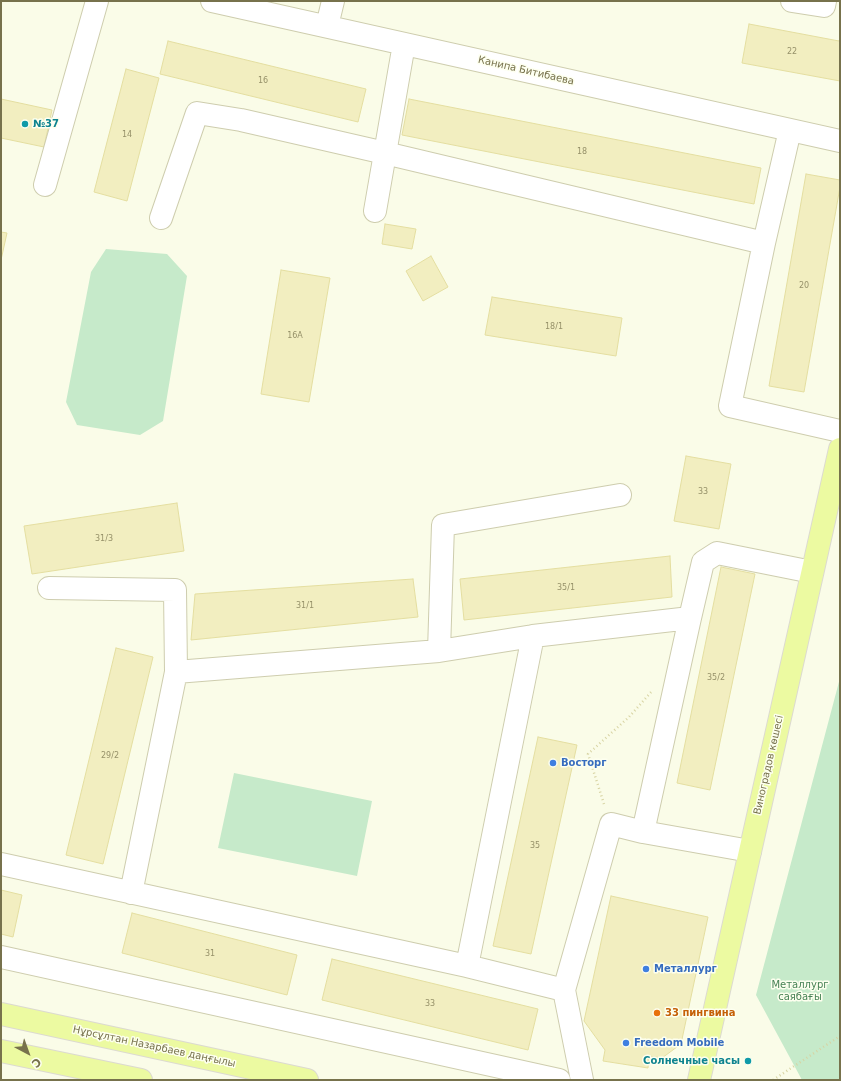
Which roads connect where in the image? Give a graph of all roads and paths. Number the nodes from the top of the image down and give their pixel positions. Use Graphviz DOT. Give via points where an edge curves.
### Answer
graph roads {
  1 [pos="97,1"];
  2 [pos="212,1"];
  3 [pos="333,1"];
  4 [pos="792,1"];
  5 [pos="825,1"];
  6 [pos="327,26"];
  7 [pos="404,44"];
  8 [pos="790,130"];
  9 [pos="840,141"];
  10 [pos="385,153"];
  11 [pos="45,185"];
  12 [pos="375,211"];
  13 [pos="160,218"];
  14 [pos="764,243"];
  15 [pos="840,431"];
  16 [pos="840,449"];
  17 [pos="620,495"];
  18 [pos="812,572"];
  19 [pos="49,588"];
  20 [pos="690,618"];
  21 [pos="533,636"];
  22 [pos="439,651"];
  23 [pos="176,672"];
  24 [pos="657,685"];
  25 [pos="611,824"];
  26 [pos="643,832"];
  27 [pos="750,851"];
  28 [pos="1,864"];
  29 [pos="131,893"];
  30 [pos="1,957"];
  31 [pos="467,966"];
  32 [pos="564,990"];
  33 [pos="1,1014"];
  34 [pos="840,1036"];
  35 [pos="1,1051"];
  36 [pos="141,1080"];
  37 [pos="307,1080"];
  38 [pos="559,1080"];
  39 [pos="582,1080"];
  40 [pos="699,1080"];
  41 [pos="773,1080"];
  1 -- 11 [label="street"];
  2 -- 6 [label="street, Канипа Битибаева"];
  3 -- 6 [label="street"];
  4 -- 5 [label="street" via="824,6"];
  6 -- 7 [label="street, Канипа Битибаева"];
  7 -- 8 [label="street, Канипа Битибаева"];
  7 -- 10 [label="street"];
  8 -- 9 [label="street, Канипа Битибаева"];
  8 -- 14 [label="street"];
  10 -- 12 [label="street"];
  10 -- 13 [label="street" via="241,120 197,113"];
  10 -- 14 [label="street"];
  14 -- 15 [label="street" via="730,406"];
  16 -- 18 [label="main road, Виноградов көшесі"];
  17 -- 22 [label="street" via="443,525"];
  18 -- 20 [label="street" via="717,552 703,562"];
  18 -- 27 [label="main road, Виноградов көшесі"];
  19 -- 23 [label="street" via="175,590"];
  20 -- 21 [label="street"];
  20 -- 26 [label="street"];
  21 -- 22 [label="street"];
  21 -- 31 [label="street"];
  22 -- 23 [label="street"];
  23 -- 29 [label="street"];
  24 -- 25 [label="path" via="629,717 588,754"];
  25 -- 26 [label="street"];
  25 -- 32 [label="street"];
  26 -- 27 [label="street"];
  27 -- 40 [label="main road, Виноградов көшесі"];
  28 -- 29 [label="street"];
  29 -- 31 [label="street"];
  30 -- 38 [label="street"];
  31 -- 32 [label="street"];
  32 -- 39 [label="street"];
  33 -- 37 [label="main road, Нұрсұлтан Назарбаев даңғылы"];
  34 -- 41 [label="path"];
  35 -- 36 [label="main road"];
}
